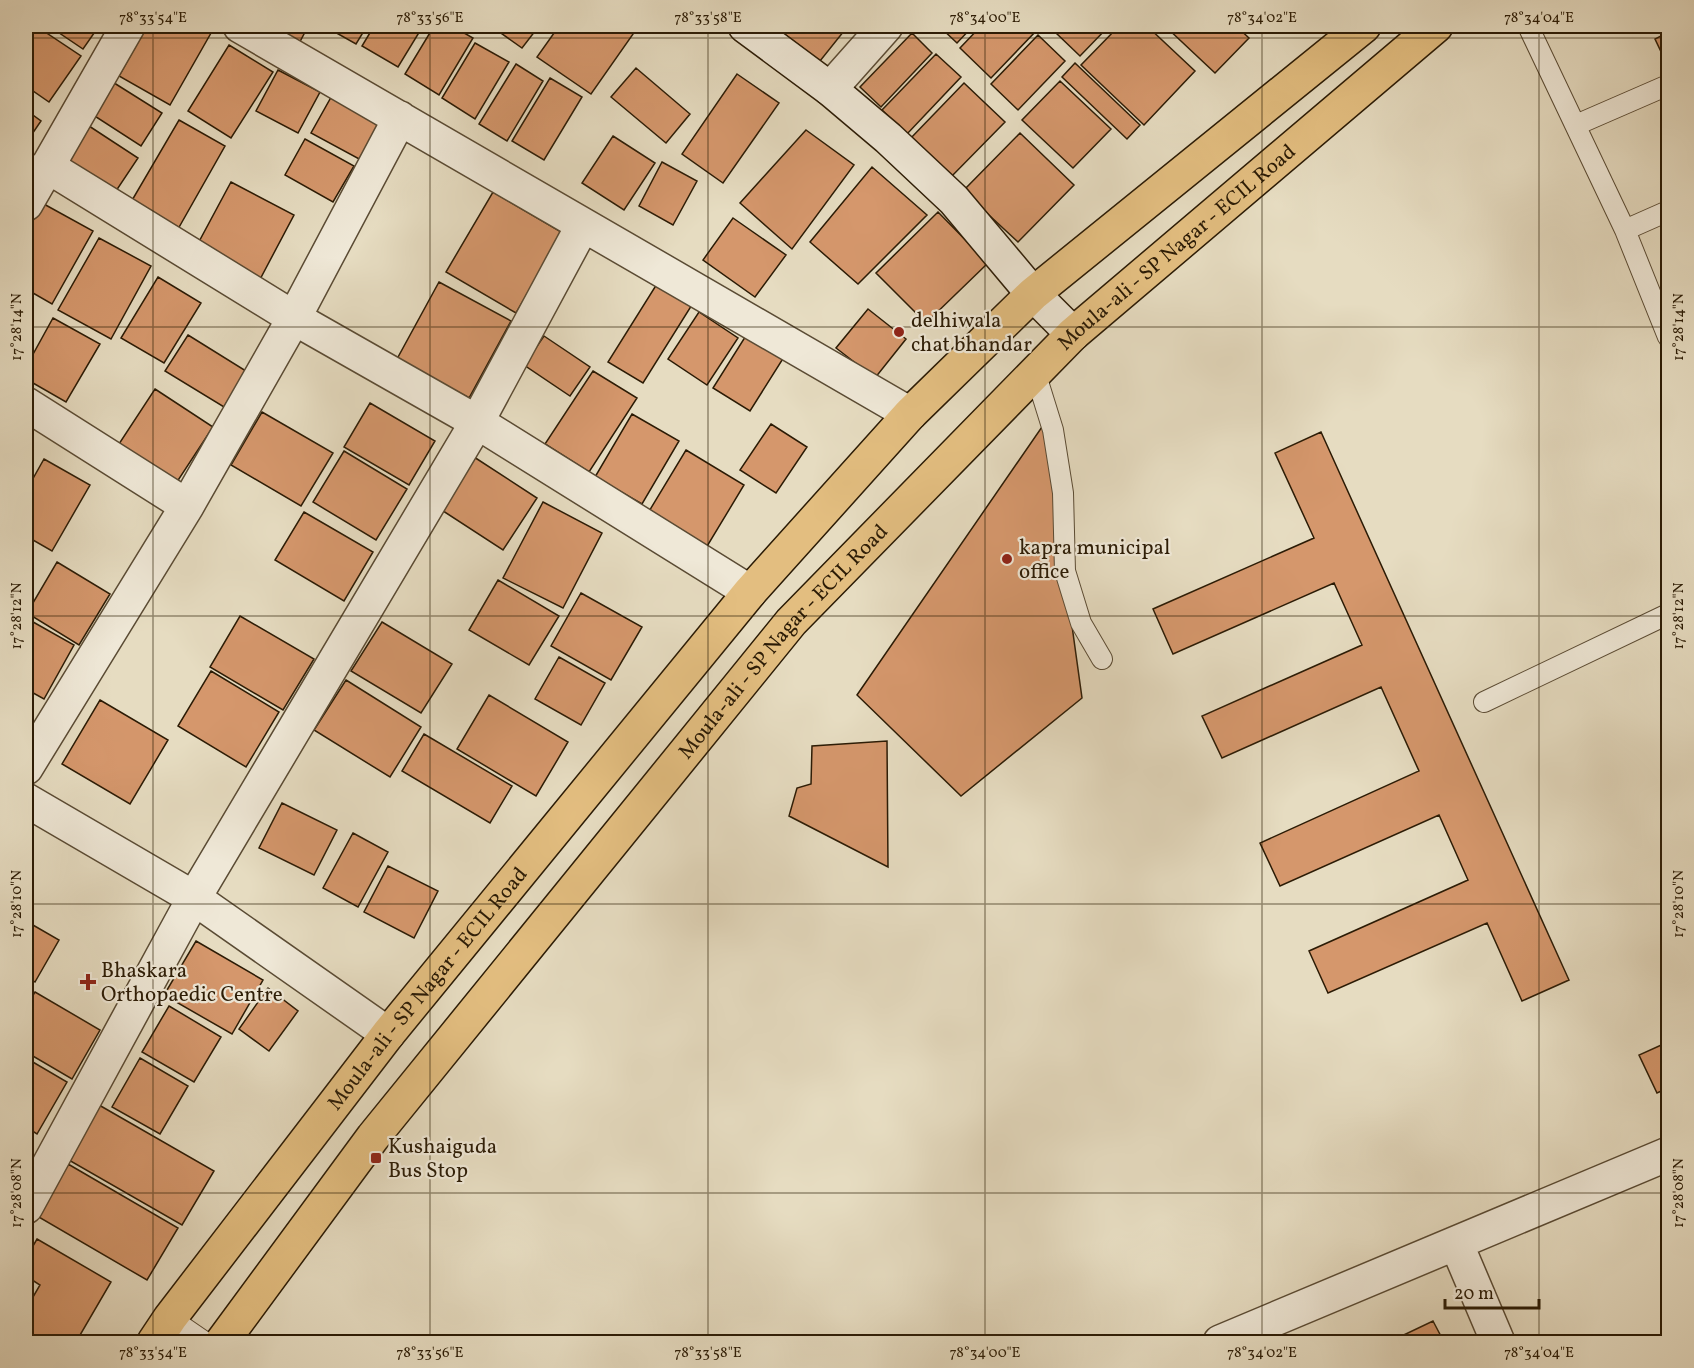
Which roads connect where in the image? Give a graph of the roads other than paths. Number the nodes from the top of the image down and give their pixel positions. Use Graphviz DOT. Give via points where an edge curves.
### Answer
graph roads {
  1 [pos="128,26"];
  2 [pos="240,26"];
  3 [pos="746,26"];
  4 [pos="886,26"];
  5 [pos="1365,26"];
  6 [pos="1436,26"];
  7 [pos="1528,26"];
  8 [pos="1668,85"];
  9 [pos="830,89"];
  10 [pos="400,117"];
  11 [pos="1576,125"];
  12 [pos="47,166"];
  13 [pos="26,204"];
  14 [pos="1668,211"];
  15 [pos="583,225"];
  16 [pos="1625,230"];
  17 [pos="1033,294"];
  18 [pos="294,318"];
  19 [pos="1073,334"];
  20 [pos="1668,337"];
  21 [pos="1035,372"];
  22 [pos="26,404"];
  23 [pos="910,414"];
  24 [pos="477,422"];
  25 [pos="187,506"];
  26 [pos="750,592"];
  27 [pos="1668,614"];
  28 [pos="1102,659"];
  29 [pos="1484,702"];
  30 [pos="26,768"];
  31 [pos="26,800"];
  32 [pos="194,898"];
  33 [pos="388,1034"];
  34 [pos="1668,1154"];
  35 [pos="26,1206"];
  36 [pos="1456,1244"];
  37 [pos="162,1330"];
  38 [pos="205,1342"];
  39 [pos="222,1342"];
  40 [pos="1220,1342"];
  41 [pos="1498,1342"];
  1 -- 12 [label="street"];
  2 -- 10 [label="street"];
  3 -- 9 [label="street"];
  4 -- 9 [label="street"];
  5 -- 17 [label="main road, Moula-ali - SP Nagar - ECIL Road"];
  6 -- 19 [label="main road, Moula-ali - SP Nagar - ECIL Road"];
  7 -- 11 [label="lane"];
  8 -- 11 [label="lane"];
  9 -- 17 [label="street" via="954,200"];
  10 -- 15 [label="street"];
  10 -- 18 [label="street"];
  11 -- 16 [label="lane"];
  12 -- 13 [label="street"];
  12 -- 18 [label="street"];
  14 -- 16 [label="lane"];
  15 -- 23 [label="street"];
  15 -- 24 [label="street"];
  16 -- 20 [label="lane"];
  17 -- 19 [label="street"];
  17 -- 23 [label="main road, Moula-ali - SP Nagar - ECIL Road"];
  18 -- 24 [label="street"];
  18 -- 25 [label="street"];
  19 -- 21 [label="main road, Moula-ali - SP Nagar - ECIL Road"];
  21 -- 28 [label="lane" via="1053,430 1063,493 1065,571 1081,623"];
  21 -- 39 [label="main road, Moula-ali - SP Nagar - ECIL Road" via="791,622 373,1137"];
  22 -- 25 [label="street"];
  23 -- 26 [label="main road, Moula-ali - SP Nagar - ECIL Road"];
  24 -- 26 [label="street"];
  24 -- 32 [label="street"];
  25 -- 30 [label="street"];
  26 -- 33 [label="main road, Moula-ali - SP Nagar - ECIL Road"];
  27 -- 29 [label="lane"];
  31 -- 32 [label="street"];
  32 -- 33 [label="street"];
  32 -- 35 [label="street"];
  33 -- 37 [label="main road, Moula-ali - SP Nagar - ECIL Road"];
  34 -- 36 [label="street"];
  36 -- 40 [label="street"];
  36 -- 41 [label="street"];
  37 -- 38 [label="lane"];
}
